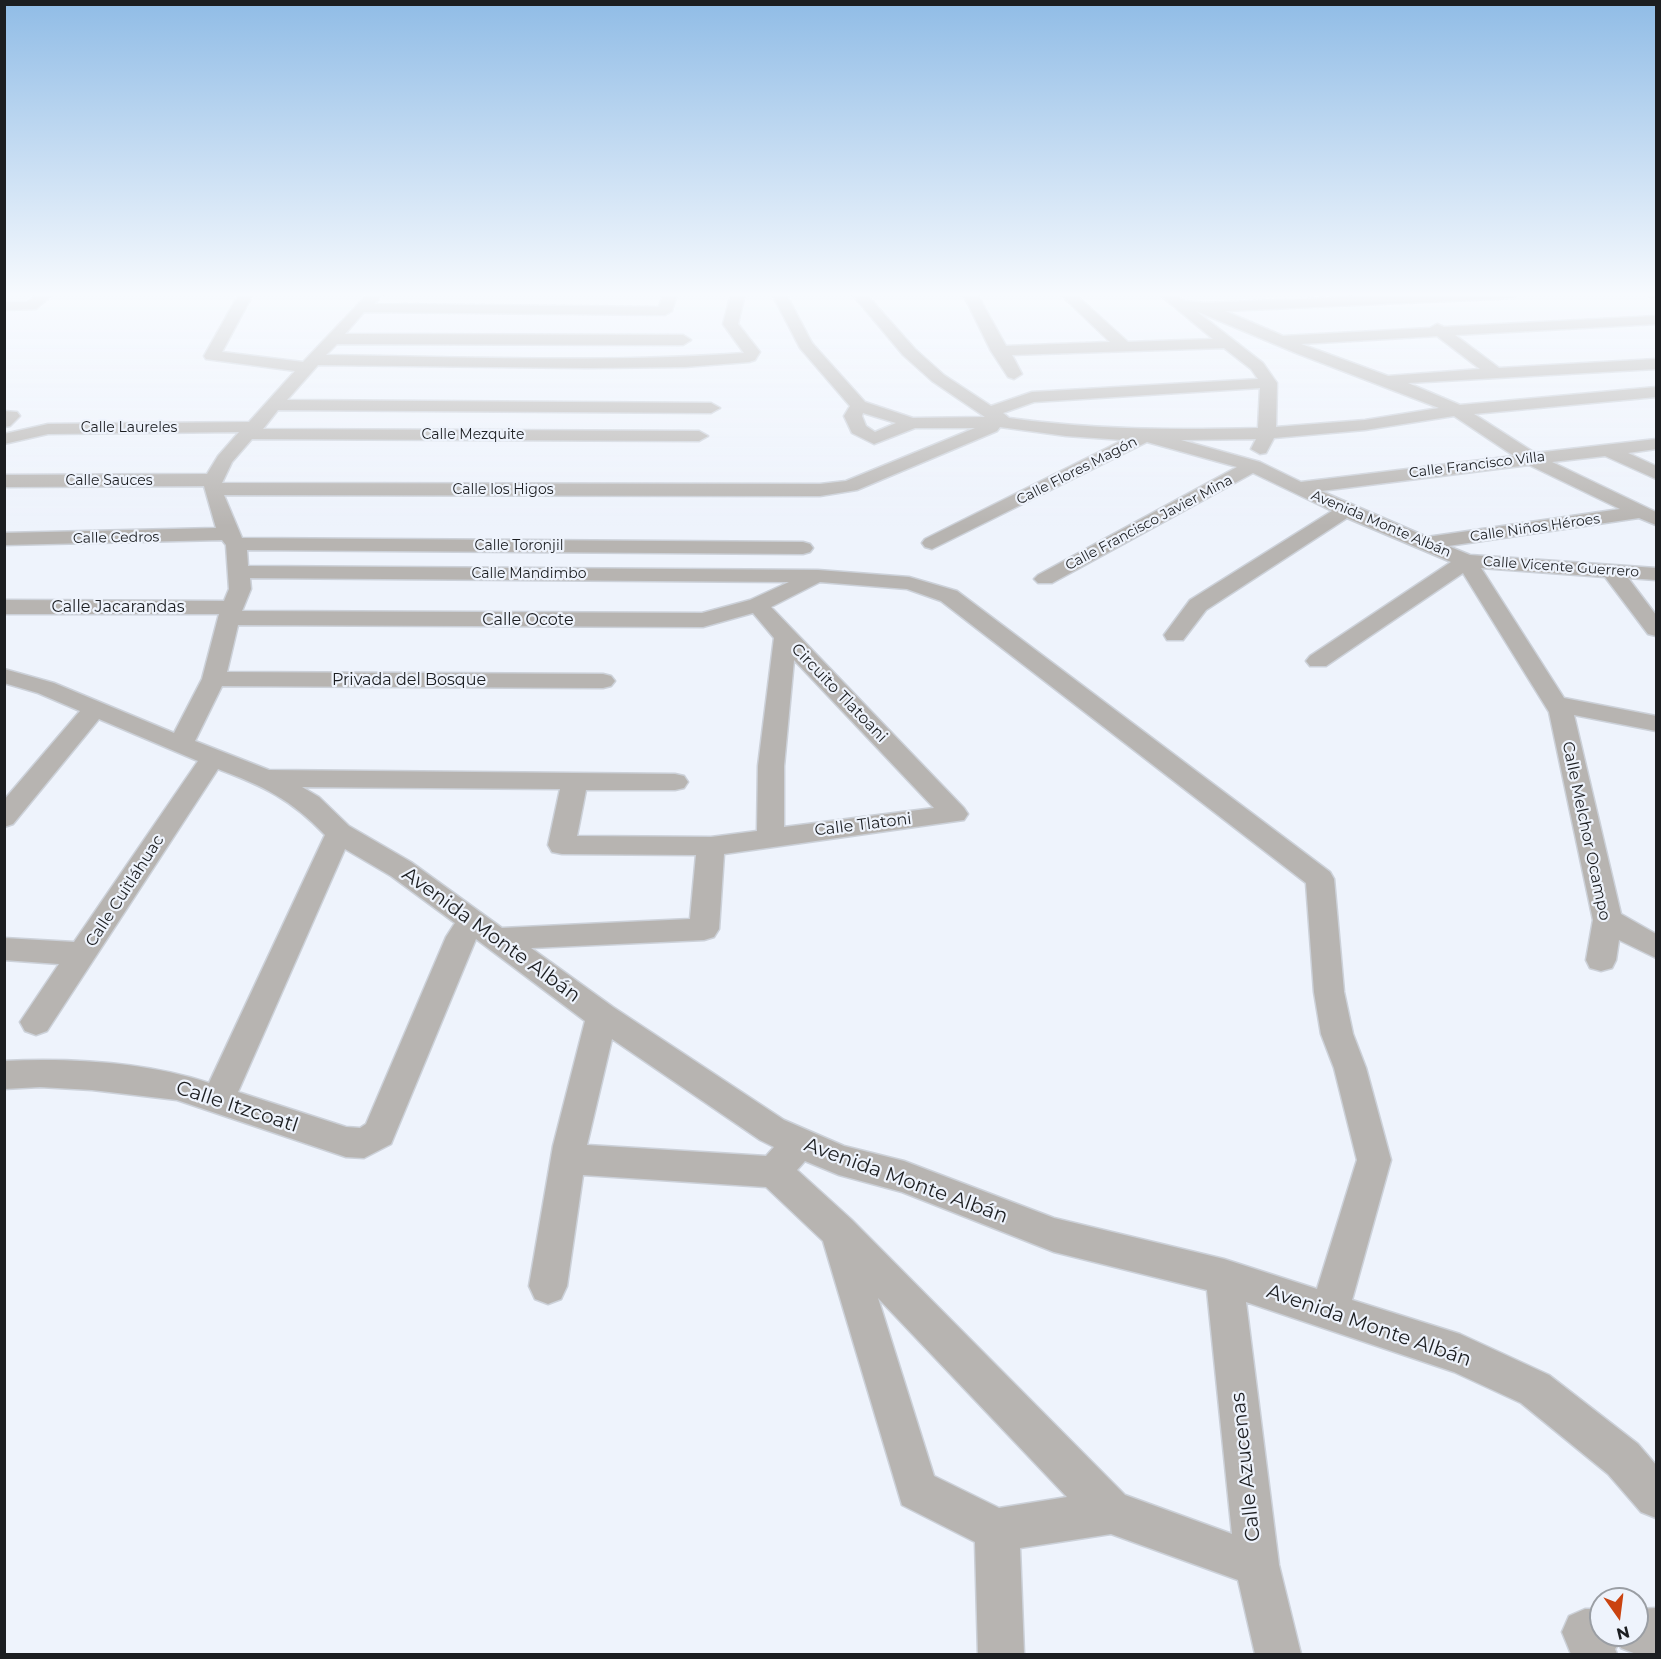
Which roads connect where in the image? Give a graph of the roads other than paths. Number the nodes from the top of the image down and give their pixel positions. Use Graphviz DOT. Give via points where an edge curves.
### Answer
graph roads {
  1 [pos="304,371"];
  2 [pos="829,371"];
  3 [pos="931,371"];
  4 [pos="1012,371"];
  5 [pos="1261,371"];
  6 [pos="1360,371"];
  7 [pos="1520,371"];
  8 [pos="1495,373"];
  9 [pos="1014,374"];
  10 [pos="1382,380"];
  11 [pos="1269,383"];
  12 [pos="1656,392"];
  13 [pos="1628,394"];
  14 [pos="275,405"];
  15 [pos="860,406"];
  16 [pos="711,408"];
  17 [pos="1457,410"];
  18 [pos="1656,411"];
  19 [pos="4,416"];
  20 [pos="997,417"];
  21 [pos="4,422"];
  22 [pos="912,423"];
  23 [pos="252,431"];
  24 [pos="1267,433"];
  25 [pos="699,436"];
  26 [pos="1145,436"];
  27 [pos="4,439"];
  28 [pos="1656,444"];
  29 [pos="1604,448"];
  30 [pos="1531,459"];
  31 [pos="1253,466"];
  32 [pos="1656,473"];
  33 [pos="4,481"];
  34 [pos="213,485"];
  35 [pos="1297,488"];
  36 [pos="1346,510"];
  37 [pos="1649,516"];
  38 [pos="4,539"];
  39 [pos="232,539"];
  40 [pos="932,543"];
  41 [pos="1427,543"];
  42 [pos="803,548"];
  43 [pos="1466,561"];
  44 [pos="1611,570"];
  45 [pos="240,572"];
  46 [pos="1656,574"];
  47 [pos="818,576"];
  48 [pos="1045,579"];
  49 [pos="758,605"];
  50 [pos="4,607"];
  51 [pos="230,613"];
  52 [pos="1656,629"];
  53 [pos="1175,635"];
  54 [pos="785,637"];
  55 [pos="1318,661"];
  56 [pos="4,676"];
  57 [pos="214,679"];
  58 [pos="603,681"];
  59 [pos="1554,704"];
  60 [pos="94,709"];
  61 [pos="1656,723"];
  62 [pos="182,744"];
  63 [pos="213,758"];
  64 [pos="267,778"];
  65 [pos="576,780"];
  66 [pos="675,782"];
  67 [pos="956,814"];
  68 [pos="4,818"];
  69 [pos="339,833"];
  70 [pos="771,836"];
  71 [pos="711,846"];
  72 [pos="473,920"];
  73 [pos="1608,920"];
  74 [pos="499,939"];
  75 [pos="1656,947"];
  76 [pos="4,949"];
  77 [pos="84,954"];
  78 [pos="1601,960"];
  79 [pos="602,1016"];
  80 [pos="36,1022"];
  81 [pos="4,1075"];
  82 [pos="218,1099"];
  83 [pos="799,1143"];
  84 [pos="569,1153"];
  85 [pos="774,1172"];
  86 [pos="839,1232"];
  87 [pos="1224,1277"];
  88 [pos="548,1287"];
  89 [pos="1329,1313"];
  90 [pos="1656,1497"];
  91 [pos="1111,1512"];
  92 [pos="997,1530"];
  93 [pos="1257,1565"];
  94 [pos="1001,1654"];
  95 [pos="1278,1654"];
  1 -- 14 [label="street"];
  2 -- 15 [label="street"];
  3 -- 20 [label="street"];
  4 -- 9 [label="street"];
  5 -- 11 [label="street"];
  6 -- 10 [label="street"];
  7 -- 8 [label="street"];
  8 -- 10 [label="street"];
  10 -- 17 [label="street"];
  11 -- 20 [label="street, Calle los Higos" via="1032,397"];
  11 -- 24 [label="street"];
  12 -- 13 [label="street, Calle Flores Magón"];
  13 -- 17 [label="street, Calle Flores Magón"];
  13 -- 18 [label="street"];
  14 -- 16 [label="street"];
  14 -- 23 [label="street"];
  15 -- 22 [label="street"];
  15 -- 22 [label="street" via="853,416 858,429 874,439"];
  17 -- 24 [label="street, Calle Flores Magón" via="1365,425"];
  17 -- 30 [label="street"];
  19 -- 21 [label="street" via="11,416"];
  20 -- 22 [label="street"];
  20 -- 26 [label="street" via="1066,431"];
  20 -- 34 [label="street, Calle los Higos" via="850,486 793,490"];
  23 -- 25 [label="street, Calle Mezquite"];
  23 -- 27 [label="street, Calle Laureles" via="48,429"];
  23 -- 34 [label="street" via="224,460"];
  24 -- 26 [label="street, Calle Flores Magón"];
  24 -- 31 [label="street"];
  26 -- 31 [label="street, Avenida Monte Albán"];
  26 -- 40 [label="street, Calle Flores Magón"];
  28 -- 29 [label="street, Calle Francisco Villa"];
  29 -- 30 [label="street, Calle Francisco Villa"];
  29 -- 32 [label="street"];
  30 -- 35 [label="street, Calle Francisco Villa"];
  30 -- 37 [label="street"];
  31 -- 35 [label="street, Avenida Monte Albán"];
  31 -- 48 [label="street, Calle Francisco Javier Mina"];
  33 -- 34 [label="street, Calle Sauces"];
  34 -- 39 [label="street"];
  35 -- 36 [label="street, Avenida Monte Albán"];
  36 -- 41 [label="street, Avenida Monte Albán"];
  36 -- 53 [label="street" via="1198,605"];
  37 -- 41 [label="street, Calle Niños Héroes"];
  38 -- 39 [label="street, Calle Cedros"];
  39 -- 42 [label="street, Calle Toronjil"];
  39 -- 45 [label="street"];
  41 -- 43 [label="street, Avenida Monte Albán"];
  43 -- 44 [label="street, Calle Vicente Guerrero"];
  43 -- 55 [label="street"];
  43 -- 59 [label="street, Avenida Monte Albán"];
  44 -- 46 [label="street, Calle Vicente Guerrero"];
  44 -- 52 [label="street"];
  45 -- 47 [label="street, Calle Mandimbo"];
  45 -- 51 [label="street" via="240,589"];
  47 -- 49 [label="street, Calle Ocote"];
  47 -- 89 [label="street, Calle Mandimbo" via="909,583 949,596 1320,879 1329,992 1337,1034 1374,1160"];
  49 -- 51 [label="street, Calle Ocote" via="703,620 678,621"];
  49 -- 54 [label="street"];
  50 -- 51 [label="street, Calle Jacarandas"];
  51 -- 57 [label="street"];
  54 -- 67 [label="street, Circuito Tlatoani"];
  54 -- 70 [label="street, Circuito Tlatoani" via="771,766"];
  56 -- 60 [label="street, Avenida Monte Albán" via="46,688"];
  57 -- 58 [label="street, Privada del Bosque"];
  57 -- 62 [label="street"];
  59 -- 61 [label="street"];
  59 -- 73 [label="street, Calle Melchor Ocampo" via="1561,712"];
  60 -- 62 [label="street, Avenida Monte Albán"];
  60 -- 68 [label="street"];
  62 -- 63 [label="street, Avenida Monte Albán"];
  63 -- 64 [label="street, Avenida Monte Albán"];
  63 -- 77 [label="street, Calle Cuitláhuac"];
  64 -- 65 [label="street"];
  64 -- 69 [label="street, Avenida Monte Albán" via="310,803"];
  65 -- 66 [label="street"];
  65 -- 71 [label="street, Calle Tlatoni" via="562,845"];
  67 -- 70 [label="street, Calle Tlatoni"];
  69 -- 72 [label="street, Avenida Monte Albán" via="401,869"];
  69 -- 82 [label="street"];
  70 -- 71 [label="street, Calle Tlatoni"];
  71 -- 74 [label="street" via="704,929"];
  72 -- 74 [label="street, Avenida Monte Albán"];
  72 -- 82 [label="street, Calle Itzcoatl" via="461,937 379,1134 364,1143 346,1142"];
  73 -- 75 [label="street"];
  73 -- 78 [label="street, Calle Melchor Ocampo"];
  74 -- 79 [label="street, Avenida Monte Albán"];
  76 -- 77 [label="street"];
  77 -- 80 [label="street, Calle Cuitláhuac"];
  79 -- 83 [label="street, Avenida Monte Albán" via="772,1130"];
  79 -- 84 [label="street"];
  81 -- 82 [label="street, Calle Itzcoatl" via="92,1076 177,1086"];
  83 -- 85 [label="street"];
  83 -- 87 [label="street, Avenida Monte Albán" via="839,1160 904,1177 1054,1235"];
  84 -- 85 [label="street"];
  84 -- 88 [label="street"];
  85 -- 86 [label="street"];
  86 -- 91 [label="street"];
  86 -- 92 [label="street" via="917,1490"];
  87 -- 89 [label="street, Avenida Monte Albán"];
  87 -- 93 [label="street, Calle Azucenas"];
  89 -- 90 [label="street, Avenida Monte Albán" via="1460,1354 1535,1389 1623,1460"];
  91 -- 92 [label="street"];
  91 -- 93 [label="street"];
  92 -- 94 [label="street"];
  93 -- 95 [label="street, Calle Azucenas"];
}
